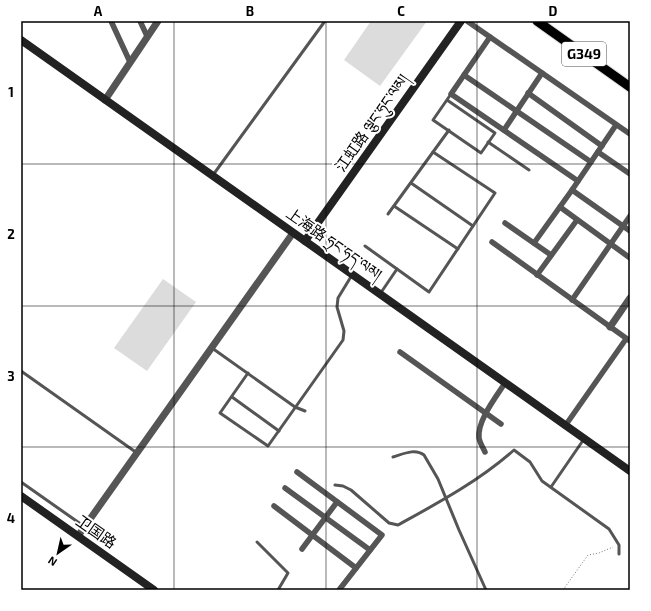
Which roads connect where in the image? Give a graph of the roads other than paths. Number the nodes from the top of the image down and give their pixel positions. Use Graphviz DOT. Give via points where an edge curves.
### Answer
graph roads {
  1 [pos="111,21"];
  2 [pos="140,21"];
  3 [pos="158,21"];
  4 [pos="326,21"];
  5 [pos="461,21"];
  6 [pos="467,21"];
  7 [pos="537,21"];
  8 [pos="148,36"];
  9 [pos="490,37"];
  10 [pos="21,40"];
  11 [pos="130,62"];
  12 [pos="542,73"];
  13 [pos="464,74"];
  14 [pos="630,87"];
  15 [pos="528,93"];
  16 [pos="451,94"];
  17 [pos="105,100"];
  18 [pos="447,100"];
  19 [pos="517,111"];
  20 [pos="616,124"];
  21 [pos="448,130"];
  22 [pos="504,130"];
  23 [pos="630,134"];
  24 [pos="488,142"];
  25 [pos="602,146"];
  26 [pos="433,152"];
  27 [pos="598,152"];
  28 [pos="591,162"];
  29 [pos="529,170"];
  30 [pos="630,174"];
  31 [pos="213,176"];
  32 [pos="578,181"];
  33 [pos="410,183"];
  34 [pos="572,190"];
  35 [pos="394,206"];
  36 [pos="560,207"];
  37 [pos="388,214"];
  38 [pos="630,216"];
  39 [pos="578,220"];
  40 [pos="505,223"];
  41 [pos="473,226"];
  42 [pos="623,226"];
  43 [pos="630,231"];
  44 [pos="293,233"];
  45 [pos="305,241"];
  46 [pos="492,242"];
  47 [pos="534,243"];
  48 [pos="611,244"];
  49 [pos="365,246"];
  50 [pos="458,250"];
  51 [pos="551,255"];
  52 [pos="630,258"];
  53 [pos="397,269"];
  54 [pos="352,275"];
  55 [pos="537,275"];
  56 [pos="380,295"];
  57 [pos="630,298"];
  58 [pos="572,300"];
  59 [pos="628,307"];
  60 [pos="610,327"];
  61 [pos="628,340"];
  62 [pos="212,348"];
  63 [pos="400,352"];
  64 [pos="21,371"];
  65 [pos="248,373"];
  66 [pos="505,383"];
  67 [pos="232,397"];
  68 [pos="295,407"];
  69 [pos="305,411"];
  70 [pos="486,413"];
  71 [pos="501,424"];
  72 [pos="565,426"];
  73 [pos="279,431"];
  74 [pos="584,439"];
  75 [pos="485,452"];
  76 [pos="137,453"];
  77 [pos="393,457"];
  78 [pos="630,471"];
  79 [pos="297,472"];
  80 [pos="21,482"];
  81 [pos="335,485"];
  82 [pos="551,487"];
  83 [pos="285,488"];
  84 [pos="21,496"];
  85 [pos="446,498"];
  86 [pos="337,502"];
  87 [pos="274,506"];
  88 [pos="326,518"];
  89 [pos="85,527"];
  90 [pos="313,535"];
  91 [pos="78,536"];
  92 [pos="257,542"];
  93 [pos="302,549"];
  94 [pos="370,550"];
  95 [pos="619,554"];
  96 [pos="356,568"];
  97 [pos="154,590"];
  98 [pos="278,590"];
  99 [pos="339,590"];
  100 [pos="486,590"];
  1 -- 11 [label="street"];
  2 -- 8 [label="street"];
  3 -- 8 [label="street"];
  4 -- 31 [label="lane"];
  5 -- 45 [label="main road, 江虹路 ལྕང་ཧུང་ལམ།"];
  6 -- 9 [label="street"];
  7 -- 14 [label="highway, G349"];
  8 -- 11 [label="street"];
  9 -- 12 [label="street"];
  9 -- 13 [label="street"];
  10 -- 17 [label="main road, 上海路 ཧྲང་ཧད་ལམ།"];
  11 -- 17 [label="street"];
  12 -- 15 [label="street"];
  12 -- 20 [label="street"];
  13 -- 16 [label="street"];
  13 -- 19 [label="street"];
  15 -- 19 [label="street"];
  15 -- 25 [label="street"];
  16 -- 18 [label="lane"];
  16 -- 22 [label="street"];
  17 -- 31 [label="main road, 上海路 ཧྲང་ཧད་ལམ།"];
  18 -- 21 [label="lane" via="434,120"];
  18 -- 24 [label="lane" via="495,133"];
  19 -- 22 [label="street"];
  19 -- 28 [label="street"];
  20 -- 23 [label="street"];
  20 -- 25 [label="street"];
  21 -- 24 [label="lane" via="481,153"];
  21 -- 26 [label="lane"];
  22 -- 32 [label="street"];
  24 -- 29 [label="lane"];
  25 -- 27 [label="street"];
  26 -- 33 [label="lane"];
  26 -- 41 [label="lane" via="495,193"];
  27 -- 28 [label="street"];
  27 -- 30 [label="street"];
  28 -- 32 [label="street"];
  31 -- 44 [label="main road, 上海路 ཧྲང་ཧད་ལམ།"];
  32 -- 34 [label="street"];
  33 -- 35 [label="lane"];
  33 -- 41 [label="lane"];
  34 -- 36 [label="street"];
  34 -- 42 [label="street"];
  35 -- 37 [label="lane"];
  35 -- 50 [label="lane"];
  36 -- 39 [label="street"];
  36 -- 47 [label="street"];
  38 -- 42 [label="street"];
  39 -- 48 [label="street"];
  39 -- 51 [label="street"];
  40 -- 47 [label="street"];
  41 -- 50 [label="lane"];
  42 -- 43 [label="street"];
  42 -- 48 [label="street"];
  44 -- 45 [label="main road, 上海路 ཧྲང་ཧད་ལམ།"];
  44 -- 62 [label="street"];
  45 -- 54 [label="main road, 上海路 ཧྲང་ཧད་ལམ།"];
  46 -- 55 [label="street"];
  47 -- 51 [label="street"];
  48 -- 52 [label="street"];
  48 -- 58 [label="street"];
  49 -- 53 [label="lane"];
  50 -- 53 [label="lane" via="430,292"];
  51 -- 55 [label="street"];
  53 -- 56 [label="lane"];
  54 -- 56 [label="main road, 上海路 ཧྲང་ཧད་ལམ།"];
  54 -- 68 [label="lane" via="338,298 337,308 344,331 343,340"];
  55 -- 58 [label="street"];
  56 -- 66 [label="main road, 上海路 ཧྲང་ཧད་ལམ།"];
  57 -- 59 [label="street"];
  58 -- 60 [label="street"];
  59 -- 60 [label="street"];
  60 -- 61 [label="street"];
  61 -- 72 [label="street"];
  62 -- 65 [label="lane"];
  62 -- 76 [label="street"];
  63 -- 70 [label="street"];
  64 -- 76 [label="lane"];
  65 -- 67 [label="lane"];
  65 -- 68 [label="lane"];
  66 -- 70 [label="street"];
  66 -- 72 [label="main road, 上海路 ཧྲང་ཧད་ལམ།"];
  67 -- 73 [label="lane"];
  67 -- 73 [label="lane" via="220,412 268,446"];
  68 -- 69 [label="lane"];
  68 -- 73 [label="lane"];
  70 -- 71 [label="street"];
  70 -- 75 [label="street" via="479,432 479,439"];
  72 -- 74 [label="main road, 上海路 ཧྲང་ཧད་ལམ།"];
  74 -- 78 [label="main road, 上海路 ཧྲང་ཧད་ལམ།"];
  74 -- 82 [label="lane"];
  76 -- 89 [label="street"];
  77 -- 85 [label="lane" via="411,451 424,455"];
  79 -- 86 [label="street"];
  80 -- 89 [label="lane"];
  81 -- 85 [label="lane" via="351,490 389,523 398,525"];
  82 -- 85 [label="lane" via="542,481 530,462 514,450 497,465"];
  82 -- 95 [label="lane" via="609,529 619,545"];
  83 -- 88 [label="street"];
  84 -- 91 [label="main road, 卫国路"];
  85 -- 100 [label="lane"];
  86 -- 88 [label="street"];
  86 -- 94 [label="street" via="382,535"];
  87 -- 90 [label="street"];
  88 -- 90 [label="street"];
  88 -- 94 [label="street"];
  89 -- 91 [label="street"];
  90 -- 93 [label="street"];
  90 -- 96 [label="street"];
  91 -- 97 [label="main road, 卫国路"];
  92 -- 98 [label="lane" via="288,573"];
  94 -- 96 [label="street"];
  96 -- 99 [label="street"];
}
